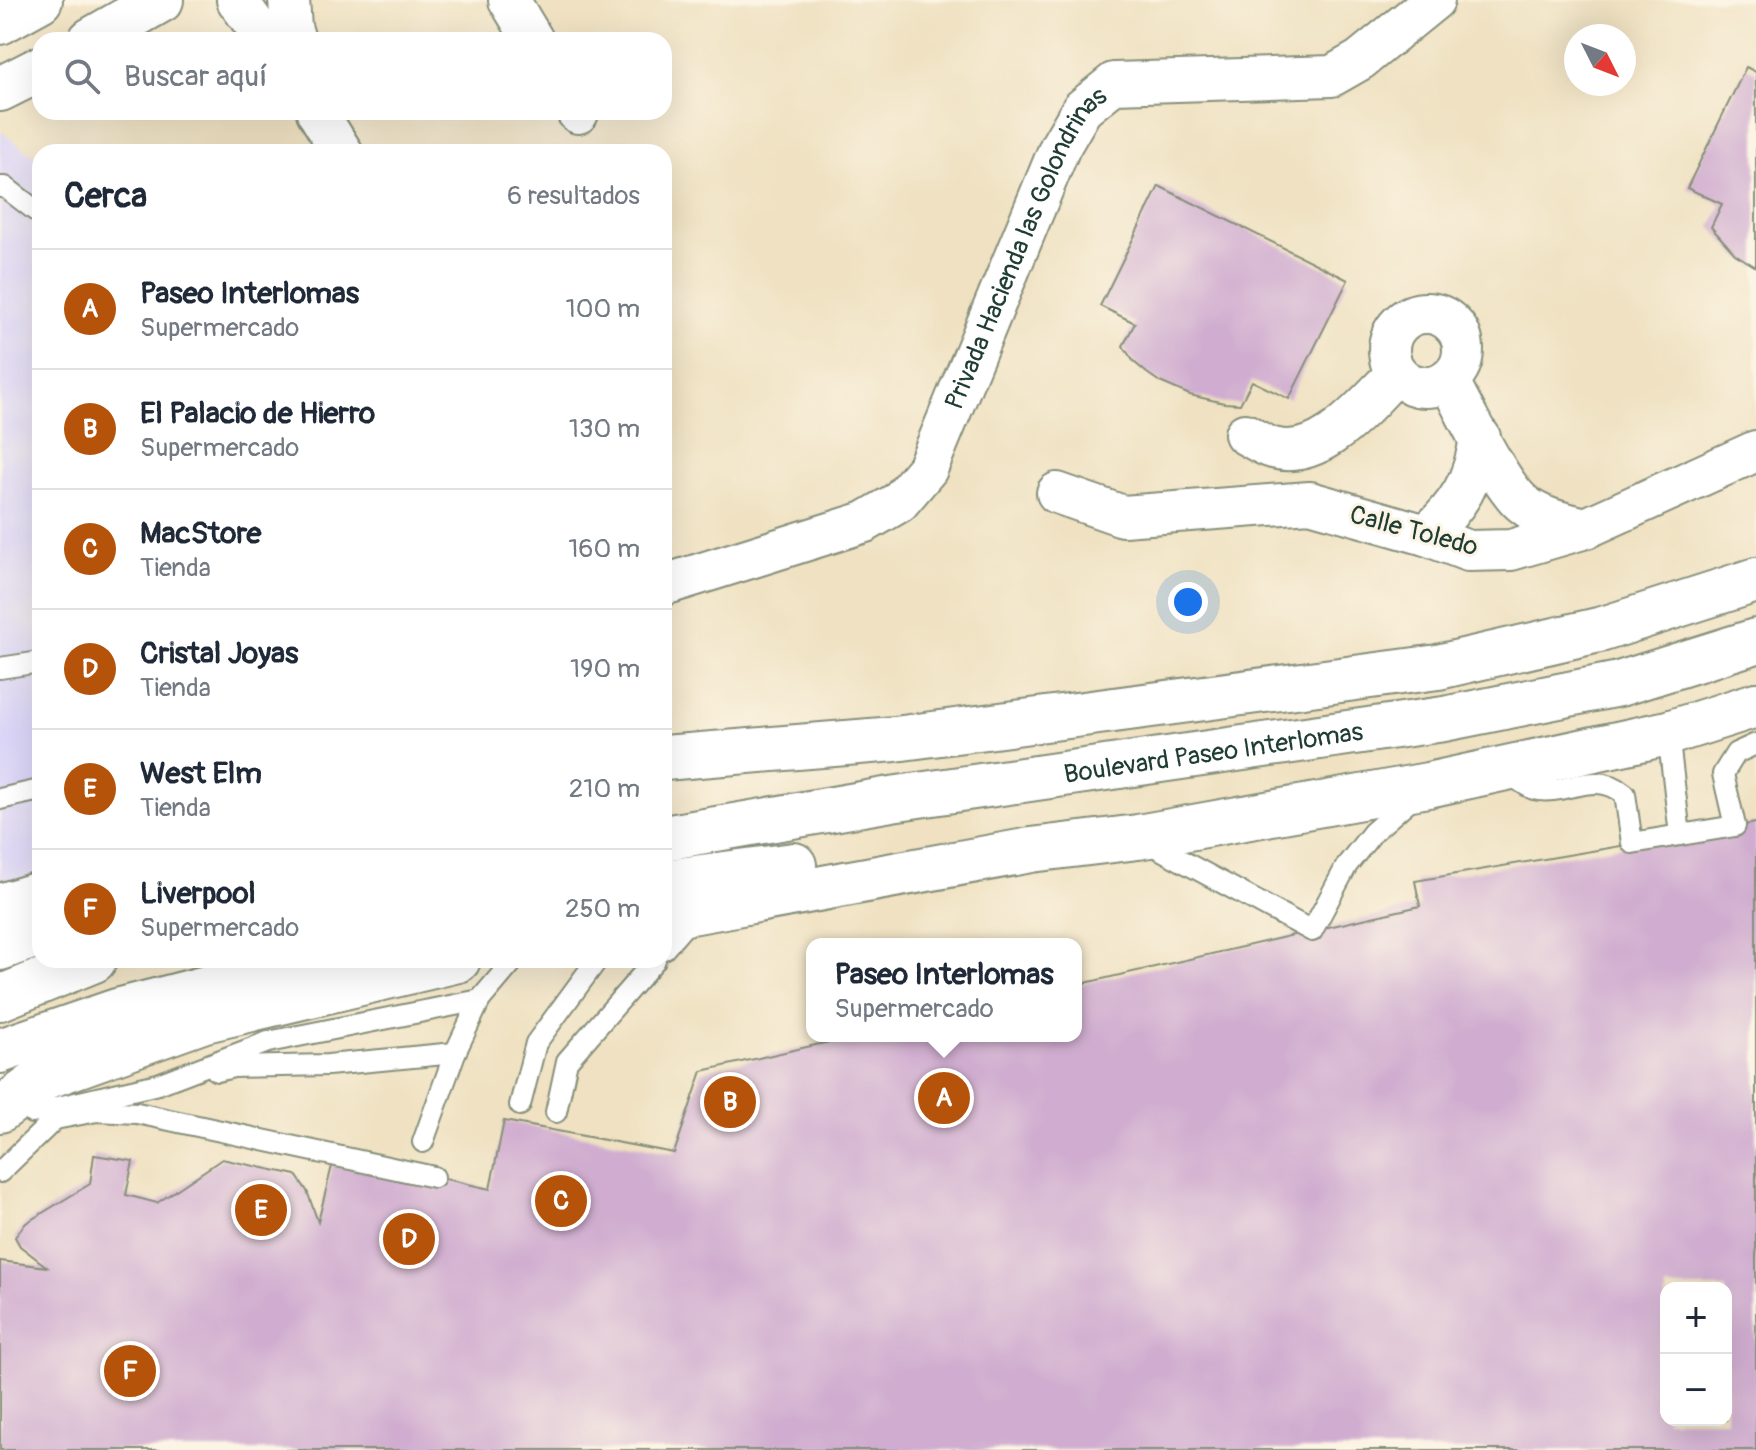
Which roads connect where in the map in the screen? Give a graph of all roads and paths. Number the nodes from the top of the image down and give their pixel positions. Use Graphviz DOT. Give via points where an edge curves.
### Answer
graph roads {
  1 [pos="40,0"];
  2 [pos="161,0"];
  3 [pos="237,0"];
  4 [pos="289,0"];
  5 [pos="509,0"];
  6 [pos="1434,0"];
  7 [pos="0,22"];
  8 [pos="105,32"];
  9 [pos="260,32"];
  10 [pos="293,32"];
  11 [pos="528,32"];
  12 [pos="32,73"];
  13 [pos="0,89"];
  14 [pos="322,120"];
  15 [pos="337,144"];
  16 [pos="0,187"];
  17 [pos="32,208"];
  18 [pos="1396,374"];
  19 [pos="1448,380"];
  20 [pos="1245,434"];
  21 [pos="1480,437"];
  22 [pos="1756,451"];
  23 [pos="1057,493"];
  24 [pos="1586,528"];
  25 [pos="1426,535"];
  26 [pos="1756,580"];
  27 [pos="672,582"];
  28 [pos="1756,641"];
  29 [pos="32,663"];
  30 [pos="0,668"];
  31 [pos="1756,705"];
  32 [pos="1668,733"];
  33 [pos="1756,744"];
  34 [pos="740,754"];
  35 [pos="672,758"];
  36 [pos="1501,768"];
  37 [pos="672,772"];
  38 [pos="1428,785"];
  39 [pos="32,792"];
  40 [pos="0,799"];
  41 [pos="891,799"];
  42 [pos="1680,835"];
  43 [pos="672,837"];
  44 [pos="1138,837"];
  45 [pos="32,896"];
  46 [pos="680,896"];
  47 [pos="0,906"];
  48 [pos="672,922"];
  49 [pos="32,937"];
  50 [pos="0,948"];
  51 [pos="74,968"];
  52 [pos="284,968"];
  53 [pos="424,968"];
  54 [pos="507,968"];
  55 [pos="591,968"];
  56 [pos="648,968"];
  57 [pos="0,998"];
  58 [pos="480,1000"];
  59 [pos="0,1051"];
  60 [pos="455,1053"];
  61 [pos="158,1084"];
  62 [pos="520,1105"];
  63 [pos="11,1112"];
  64 [pos="556,1112"];
  65 [pos="55,1119"];
  66 [pos="423,1142"];
  67 [pos="0,1172"];
  68 [pos="434,1177"];
  1 -- 7 [label="main road"];
  2 -- 8 [label="main road"];
  3 -- 9 [label="street"];
  4 -- 10 [label="street"];
  5 -- 11 [label="street"];
  6 -- 27 [label="street, Privada Hacienda las Golondrinas" via="1332,76 1114,83 1082,109 1060,147 927,469 899,502 865,522"];
  12 -- 13 [label="main road"];
  14 -- 15 [label="street"];
  16 -- 17 [label="lane"];
  18 -- 19 [label="street" via="1418,387"];
  18 -- 19 [label="street" via="1388,352 1394,330 1413,315 1435,314 1447,319 1462,340 1460,365"];
  18 -- 20 [label="street" via="1322,441 1296,451 1272,448"];
  19 -- 21 [label="street"];
  21 -- 24 [label="street" via="1523,504"];
  21 -- 25 [label="street" via="1477,464 1465,489 1450,514"];
  22 -- 24 [label="street, Calle Toledo"];
  23 -- 25 [label="street, Calle Toledo" via="1123,516 1310,502"];
  24 -- 25 [label="street, Calle Toledo" via="1511,550 1468,551"];
  26 -- 34 [label="main road, Boulevard Paseo Interlomas" via="1603,629 1438,667 895,739"];
  28 -- 41 [label="main road, Boulevard Paseo Interlomas" via="1619,684 1444,719"];
  29 -- 30 [label="lane"];
  31 -- 32 [label="main road"];
  32 -- 36 [label="main road"];
  32 -- 42 [label="lane"];
  33 -- 42 [label="lane" via="1736,753 1723,774 1735,826"];
  34 -- 35 [label="main road, Boulevard Paseo Interlomas"];
  34 -- 37 [label="main road"];
  36 -- 38 [label="main road"];
  36 -- 42 [label="lane" via="1534,789 1614,785 1625,794 1632,843"];
  38 -- 44 [label="main road"];
  38 -- 44 [label="lane" via="1373,832 1347,865 1312,931"];
  39 -- 40 [label="lane"];
  41 -- 43 [label="main road, Boulevard Paseo Interlomas"];
  41 -- 46 [label="main road"];
  44 -- 46 [label="main road" via="1031,850 959,845"];
  45 -- 47 [label="main road"];
  46 -- 48 [label="lane"];
  49 -- 50 [label="main road"];
  51 -- 57 [label="main road"];
  52 -- 59 [label="main road" via="117,1011"];
  53 -- 63 [label="main road" via="205,1020 45,1077"];
  54 -- 58 [label="lane"];
  55 -- 62 [label="lane" via="536,1043"];
  56 -- 64 [label="lane" via="567,1061"];
  58 -- 60 [label="lane"];
  58 -- 61 [label="lane" via="268,1042"];
  60 -- 61 [label="lane" via="233,1067"];
  60 -- 66 [label="lane"];
  61 -- 63 [label="lane"];
  63 -- 65 [label="lane"];
  65 -- 67 [label="lane"];
  65 -- 68 [label="lane" via="97,1111 137,1113"];
}
